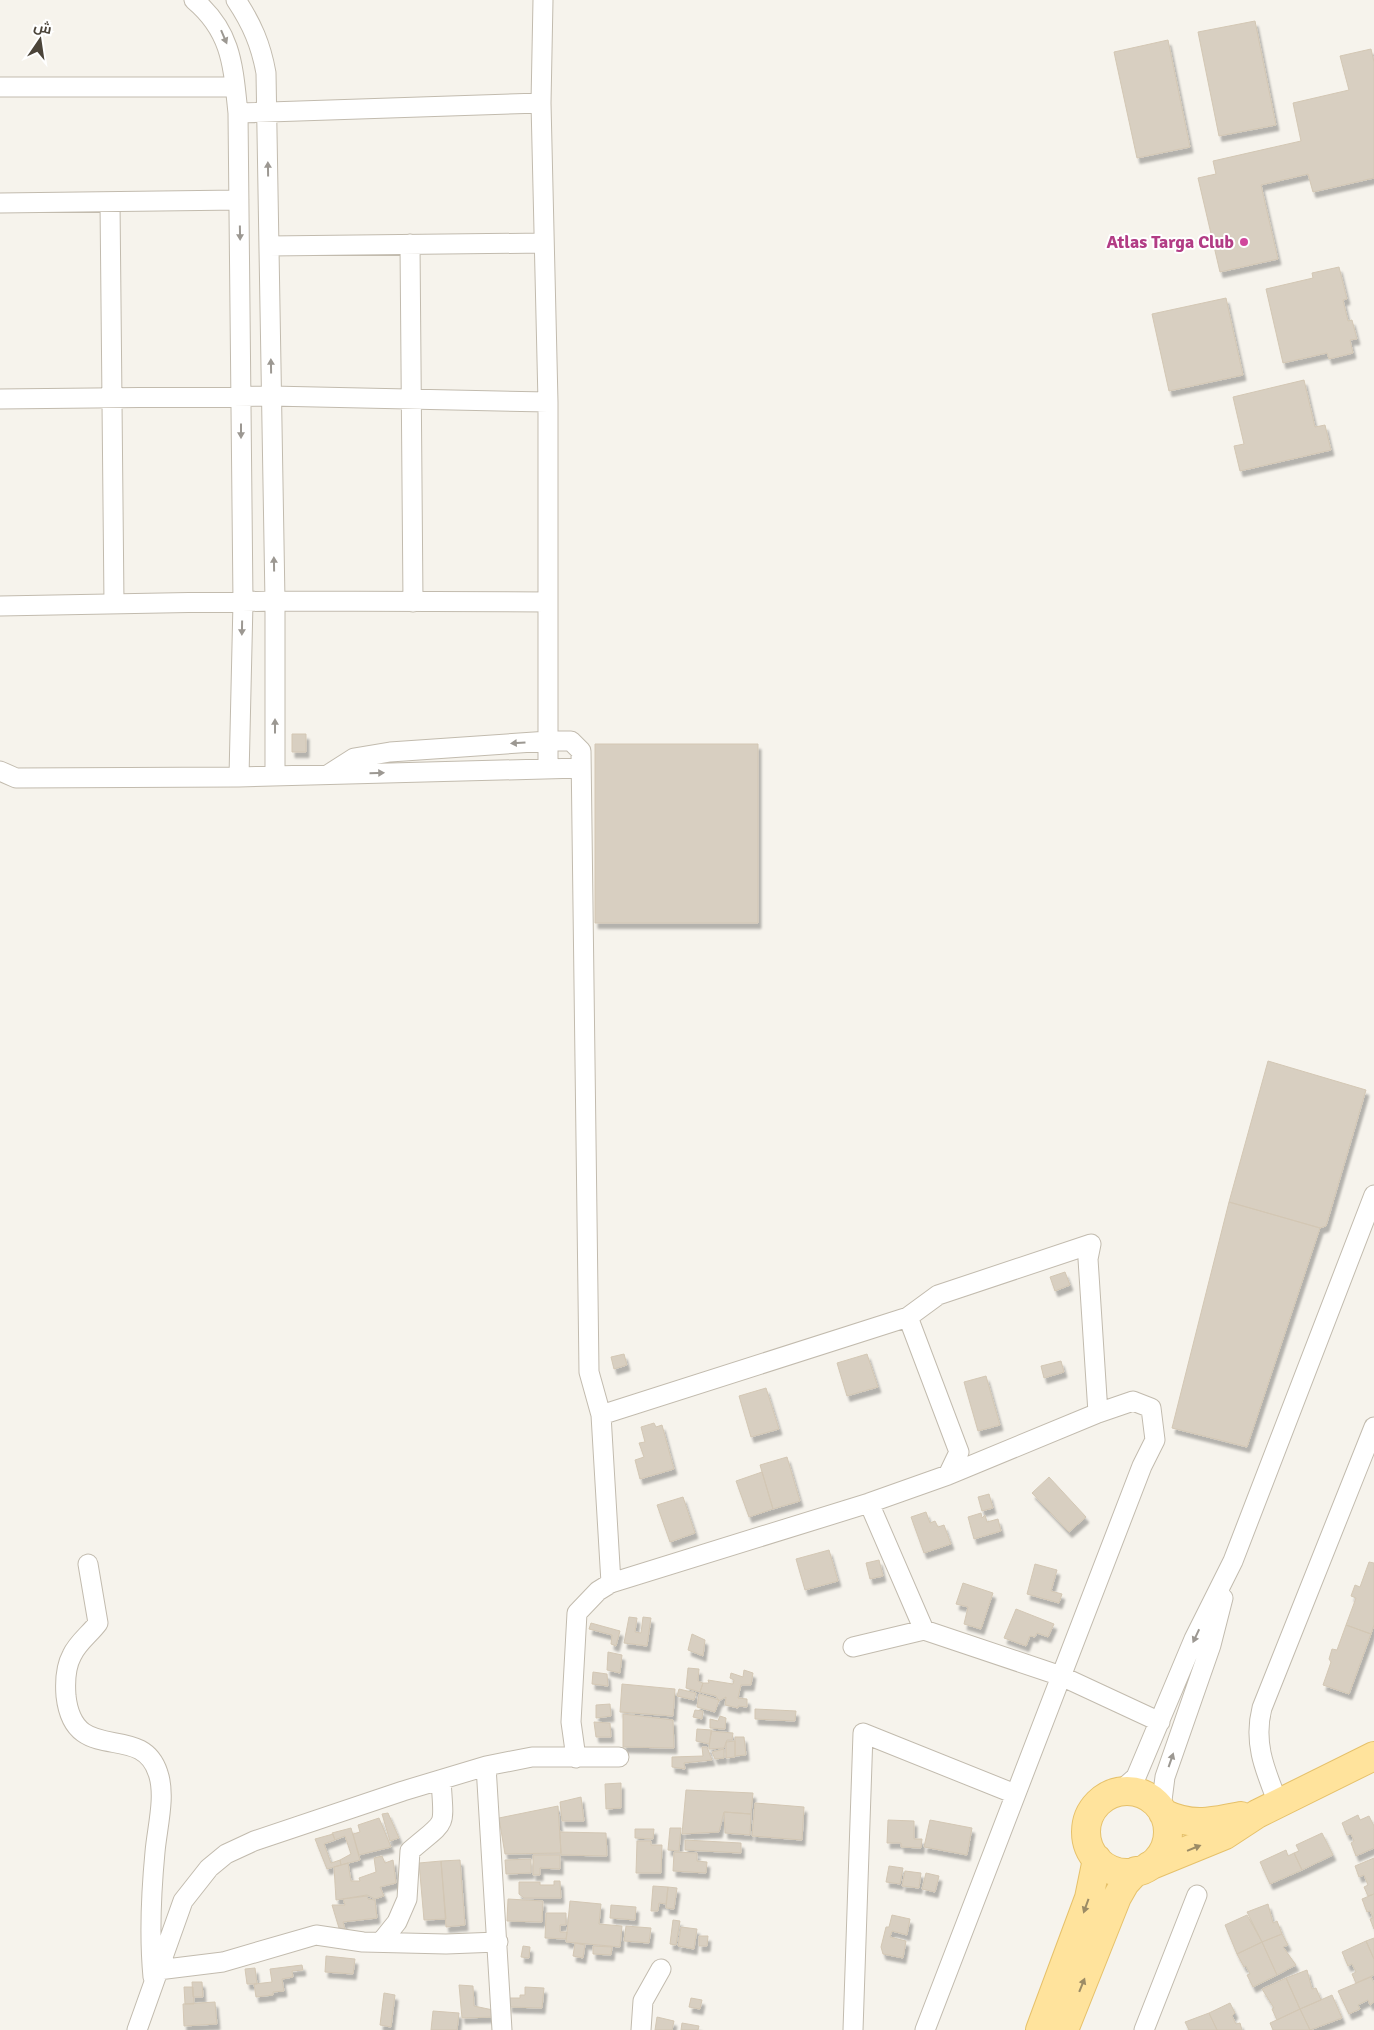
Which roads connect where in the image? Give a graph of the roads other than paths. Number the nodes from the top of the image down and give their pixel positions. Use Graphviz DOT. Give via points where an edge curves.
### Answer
graph roads {
  1 [pos="194,0"];
  2 [pos="236,0"];
  3 [pos="543,0"];
  4 [pos="263,58"];
  5 [pos="232,63"];
  6 [pos="235,87"];
  7 [pos="0,88"];
  8 [pos="541,103"];
  9 [pos="267,112"];
  10 [pos="238,113"];
  11 [pos="239,200"];
  12 [pos="110,202"];
  13 [pos="0,203"];
  14 [pos="544,243"];
  15 [pos="410,244"];
  16 [pos="269,246"];
  17 [pos="272,396"];
  18 [pos="241,397"];
  19 [pos="111,398"];
  20 [pos="0,399"];
  21 [pos="410,399"];
  22 [pos="548,402"];
  23 [pos="275,601"];
  24 [pos="243,602"];
  25 [pos="413,602"];
  26 [pos="546,602"];
  27 [pos="114,604"];
  28 [pos="0,606"];
  29 [pos="549,741"];
  30 [pos="548,768"];
  31 [pos="581,768"];
  32 [pos="0,771"];
  33 [pos="328,774"];
  34 [pos="275,775"];
  35 [pos="239,777"];
  36 [pos="1374,1195"];
  37 [pos="908,1317"];
  38 [pos="1098,1413"];
  39 [pos="601,1415"];
  40 [pos="1374,1426"];
  41 [pos="948,1476"];
  42 [pos="869,1503"];
  43 [pos="1233,1561"];
  44 [pos="88,1564"];
  45 [pos="611,1583"];
  46 [pos="924,1630"];
  47 [pos="853,1647"];
  48 [pos="1061,1676"];
  49 [pos="1160,1722"];
  50 [pos="1374,1756"];
  51 [pos="576,1758"];
  52 [pos="618,1758"];
  53 [pos="486,1766"];
  54 [pos="441,1780"];
  55 [pos="1119,1792"];
  56 [pos="1015,1794"];
  57 [pos="1268,1808"];
  58 [pos="1162,1810"];
  59 [pos="1097,1859"];
  60 [pos="1143,1869"];
  61 [pos="1197,1895"];
  62 [pos="381,1942"];
  63 [pos="498,1942"];
  64 [pos="661,1969"];
  65 [pos="156,1976"];
  66 [pos="137,2030"];
  67 [pos="502,2030"];
  68 [pos="641,2030"];
  69 [pos="853,2030"];
  70 [pos="925,2030"];
  71 [pos="1040,2030"];
  72 [pos="1064,2030"];
  73 [pos="1144,2030"];
  1 -- 5 [label="street, one-way" via="218,23"];
  2 -- 4 [label="street" via="251,22"];
  3 -- 8 [label="street"];
  4 -- 5 [label="street"];
  4 -- 9 [label="street"];
  5 -- 6 [label="street"];
  6 -- 7 [label="street"];
  6 -- 10 [label="street"];
  8 -- 9 [label="street"];
  8 -- 14 [label="street"];
  9 -- 10 [label="street"];
  16 -- 9 [label="street, one-way"];
  10 -- 11 [label="street"];
  11 -- 12 [label="street"];
  11 -- 18 [label="street, one-way"];
  12 -- 13 [label="street"];
  12 -- 19 [label="street"];
  14 -- 15 [label="street"];
  14 -- 22 [label="street"];
  15 -- 16 [label="street"];
  15 -- 21 [label="street"];
  17 -- 16 [label="street, one-way"];
  17 -- 18 [label="street"];
  17 -- 21 [label="street"];
  23 -- 17 [label="street, one-way"];
  18 -- 19 [label="street"];
  18 -- 24 [label="street, one-way"];
  19 -- 20 [label="street"];
  19 -- 27 [label="street"];
  21 -- 22 [label="street"];
  21 -- 25 [label="street"];
  22 -- 26 [label="street"];
  23 -- 24 [label="street"];
  23 -- 25 [label="street"];
  34 -- 23 [label="street, one-way"];
  24 -- 27 [label="street"];
  24 -- 35 [label="street, one-way"];
  25 -- 26 [label="street"];
  26 -- 29 [label="street"];
  27 -- 28 [label="street"];
  29 -- 30 [label="street"];
  29 -- 31 [label="street" via="576,744 581,751"];
  29 -- 33 [label="street, one-way" via="390,752 354,758"];
  30 -- 31 [label="street"];
  33 -- 30 [label="street, one-way"];
  31 -- 39 [label="street" via="589,1372"];
  32 -- 35 [label="street" via="16,778"];
  33 -- 34 [label="street"];
  34 -- 35 [label="street"];
  36 -- 43 [label="street"];
  37 -- 38 [label="street" via="938,1295 1090,1244 1088,1259"];
  37 -- 39 [label="street"];
  37 -- 41 [label="street" via="959,1452"];
  38 -- 41 [label="street"];
  38 -- 48 [label="street" via="1133,1401 1151,1408 1155,1440"];
  39 -- 45 [label="street"];
  40 -- 57 [label="street" via="1258,1721 1258,1750"];
  41 -- 42 [label="street"];
  42 -- 45 [label="street"];
  42 -- 46 [label="street"];
  43 -- 49 [label="street, one-way" via="1194,1639"];
  58 -- 43 [label="street, one-way" via="1165,1777 1211,1645"];
  44 -- 65 [label="street" via="98,1623 71,1656 66,1689 68,1707 70,1717 84,1735 138,1749 154,1763 159,1774 160,1800 150,1917"];
  45 -- 51 [label="street" via="577,1613 571,1722"];
  46 -- 47 [label="street"];
  46 -- 48 [label="street"];
  48 -- 49 [label="street"];
  48 -- 56 [label="street"];
  49 -- 55 [label="street" via="1136,1777"];
  50 -- 57 [label="main road"];
  51 -- 52 [label="street"];
  51 -- 53 [label="street" via="532,1758"];
  53 -- 54 [label="street"];
  53 -- 63 [label="street"];
  54 -- 62 [label="street" via="444,1817 438,1830 410,1851 407,1899"];
  54 -- 65 [label="street" via="254,1841 226,1854 209,1868 184,1901"];
  55 -- 58 [label="main road" via="1140,1793 1152,1799"];
  55 -- 59 [label="main road" via="1103,1798 1088,1819 1089,1847"];
  56 -- 69 [label="street" via="863,1734"];
  56 -- 70 [label="street"];
  57 -- 58 [label="main road" via="1205,1823 1189,1822"];
  60 -- 57 [label="main road, one-way" via="1225,1835"];
  58 -- 60 [label="main road" via="1168,1832 1166,1844 1160,1857"];
  59 -- 60 [label="main road" via="1108,1868 1122,1872"];
  59 -- 71 [label="main road, one-way" via="1089,1898"];
  72 -- 60 [label="main road, one-way" via="1117,1897"];
  61 -- 73 [label="street"];
  62 -- 63 [label="street"];
  62 -- 65 [label="street" via="316,1935 223,1962"];
  63 -- 67 [label="street"];
  64 -- 68 [label="street" via="643,2001"];
  65 -- 66 [label="street"];
}
